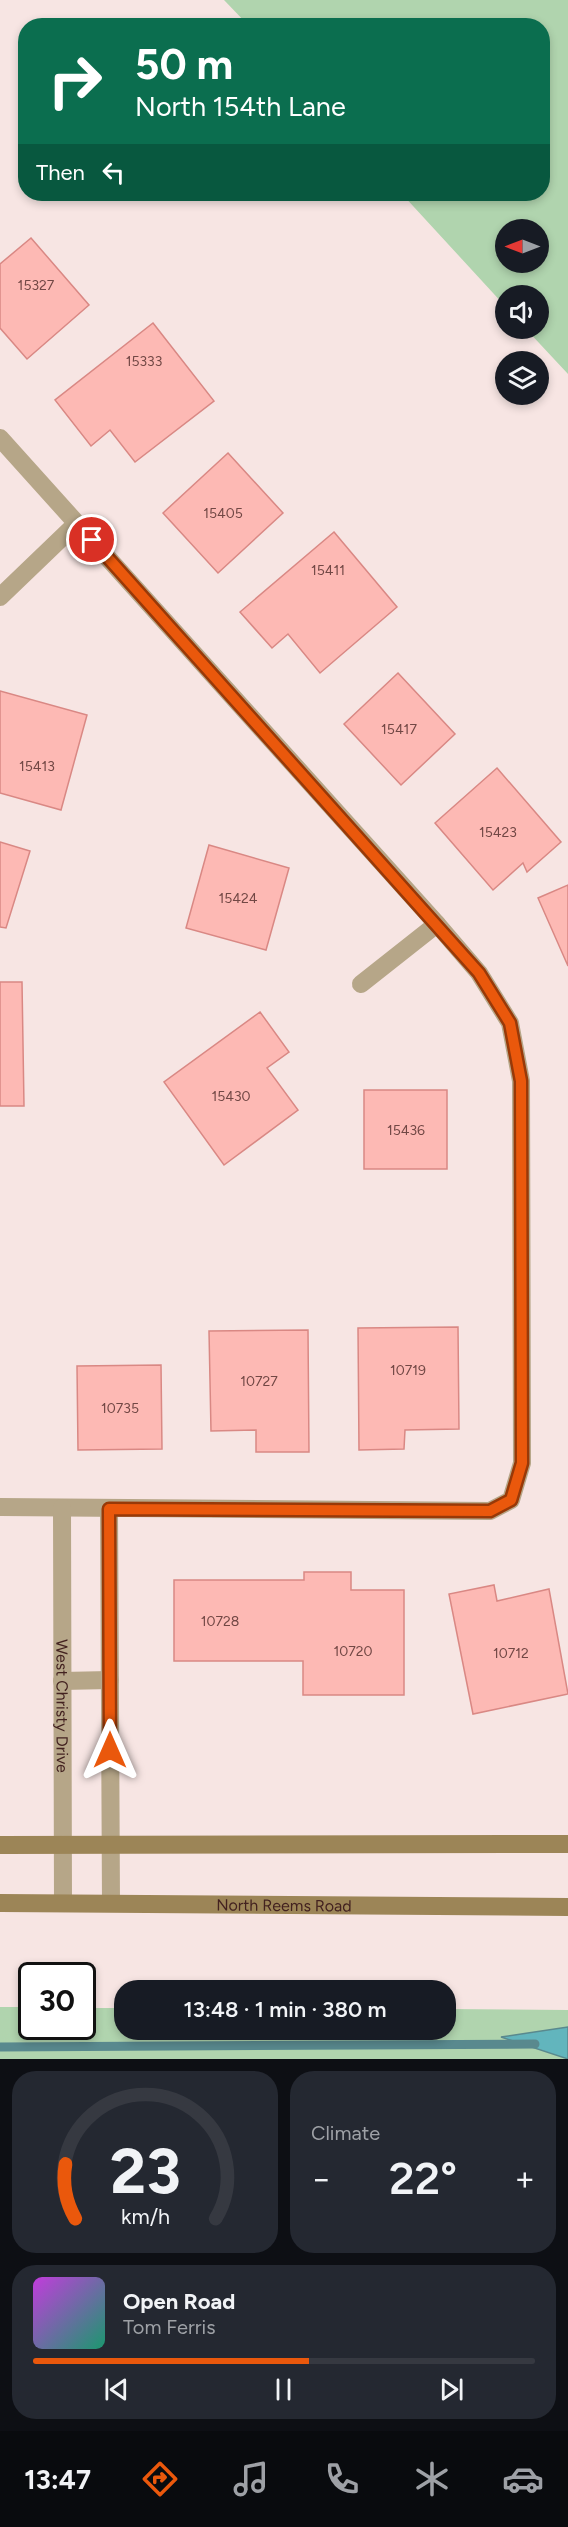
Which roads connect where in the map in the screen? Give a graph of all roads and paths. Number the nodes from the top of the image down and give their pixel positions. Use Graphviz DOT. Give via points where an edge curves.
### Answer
graph roads {
  1 [pos="0,438"];
  2 [pos="76,524"];
  3 [pos="0,597"];
  4 [pos="437,924"];
  5 [pos="362,984"];
  6 [pos="0,1507"];
  7 [pos="62,1508"];
  8 [pos="109,1509"];
  9 [pos="62,1680"];
  10 [pos="110,1680"];
  11 [pos="568,1844"];
  12 [pos="0,1845"];
  13 [pos="63,1845"];
  14 [pos="110,1845"];
  15 [pos="0,1903"];
  16 [pos="63,1903"];
  17 [pos="111,1904"];
  18 [pos="568,1907"];
  1 -- 2 [label="street"];
  2 -- 3 [label="street"];
  2 -- 4 [label="street"];
  4 -- 5 [label="street"];
  4 -- 8 [label="street" via="479,973 510,1023 521,1081 522,1463 511,1500 490,1511"];
  6 -- 7 [label="street"];
  7 -- 8 [label="street"];
  7 -- 9 [label="street, West Christy Drive"];
  8 -- 10 [label="street"];
  9 -- 10 [label="street"];
  9 -- 13 [label="street, West Christy Drive"];
  10 -- 14 [label="street"];
  11 -- 14 [label="main road"];
  12 -- 13 [label="main road"];
  13 -- 14 [label="main road"];
  13 -- 16 [label="street, West Christy Drive"];
  14 -- 17 [label="street"];
  15 -- 16 [label="main road, North Reems Road"];
  16 -- 17 [label="main road, North Reems Road"];
  17 -- 18 [label="main road, North Reems Road"];
}
